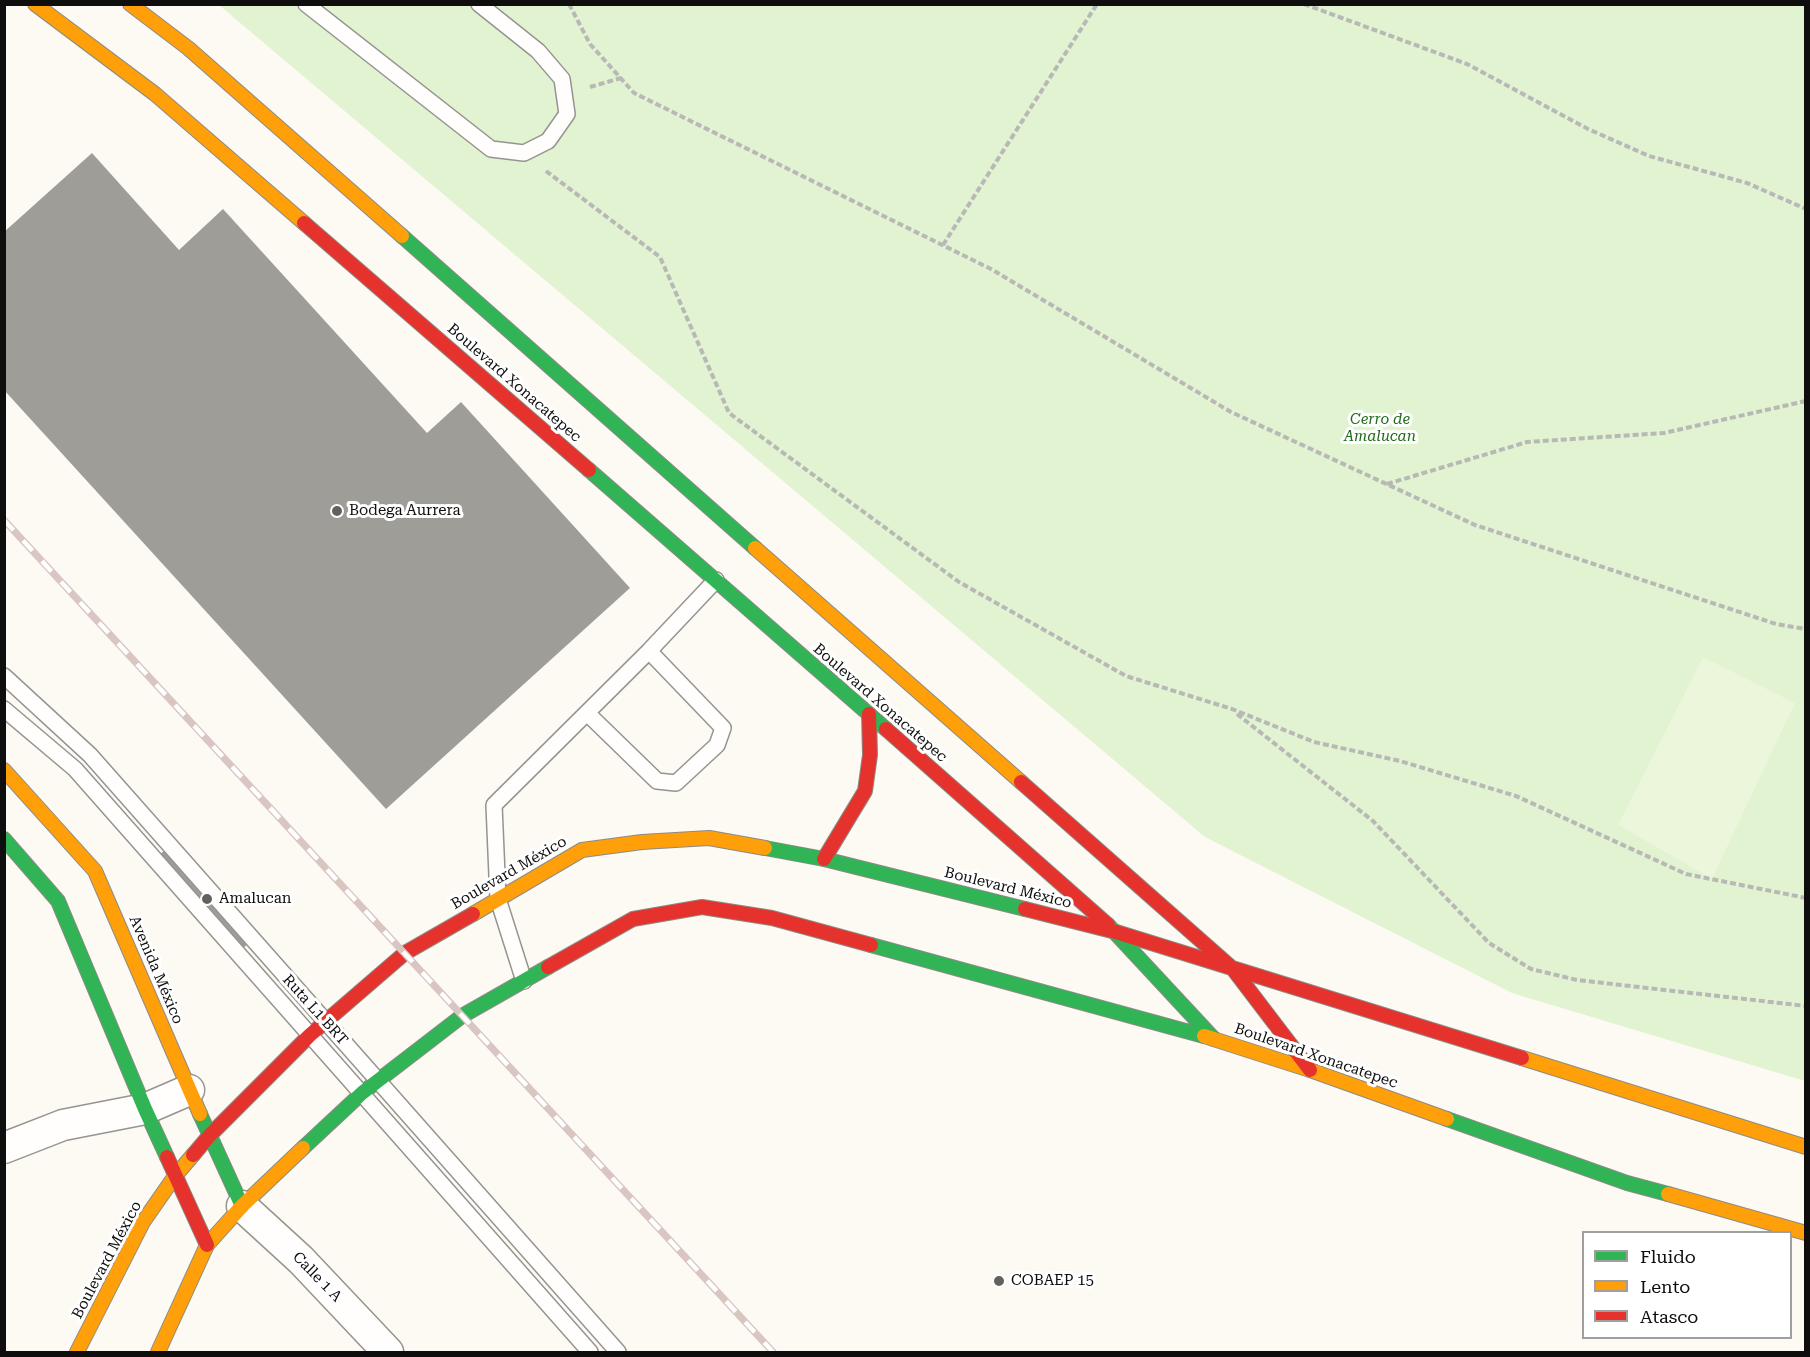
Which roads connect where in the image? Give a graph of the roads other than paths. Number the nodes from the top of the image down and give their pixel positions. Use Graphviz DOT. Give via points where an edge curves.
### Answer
graph roads {
  1 [pos="35,4"];
  2 [pos="130,4"];
  3 [pos="306,4"];
  4 [pos="479,4"];
  5 [pos="716,580"];
  6 [pos="649,651"];
  7 [pos="4,675"];
  8 [pos="4,710"];
  9 [pos="587,713"];
  10 [pos="868,714"];
  11 [pos="4,770"];
  12 [pos="4,839"];
  13 [pos="824,859"];
  14 [pos="498,899"];
  15 [pos="1116,933"];
  16 [pos="1233,969"];
  17 [pos="524,981"];
  18 [pos="326,1022"];
  19 [pos="310,1035"];
  20 [pos="1214,1039"];
  21 [pos="1310,1070"];
  22 [pos="378,1081"];
  23 [pos="189,1090"];
  24 [pos="362,1093"];
  25 [pos="145,1109"];
  26 [pos="210,1135"];
  27 [pos="1806,1147"];
  28 [pos="4,1148"];
  29 [pos="175,1176"];
  30 [pos="242,1206"];
  31 [pos="1806,1233"];
  32 [pos="207,1245"];
  33 [pos="77,1353"];
  34 [pos="158,1353"];
  35 [pos="388,1353"];
  36 [pos="590,1353"];
  37 [pos="618,1353"];
  1 -- 5 [label="main road, Boulevard Xonacatepec" via="155,94"];
  2 -- 16 [label="main road" via="188,48"];
  3 -- 4 [label="lane" via="491,149 524,153 548,141 567,114 562,79 538,51"];
  5 -- 6 [label="lane"];
  5 -- 10 [label="main road, Boulevard Xonacatepec"];
  6 -- 9 [label="lane"];
  6 -- 9 [label="lane" via="723,728 717,745 676,783 657,781"];
  7 -- 18 [label="lane, Ruta L1 BRT" via="90,755"];
  8 -- 19 [label="lane, Ruta L1 BRT" via="75,769"];
  9 -- 14 [label="lane" via="494,805"];
  10 -- 13 [label="main road" via="870,754 866,791"];
  10 -- 15 [label="main road, Boulevard Xonacatepec"];
  11 -- 23 [label="main road, Avenida México" via="95,871"];
  12 -- 25 [label="main road" via="58,901"];
  13 -- 14 [label="main road, Boulevard México" via="709,838 642,842 582,850"];
  13 -- 15 [label="main road, Boulevard México"];
  14 -- 17 [label="lane"];
  14 -- 18 [label="main road, Boulevard México" via="405,953"];
  15 -- 16 [label="main road, Boulevard México"];
  15 -- 20 [label="main road, Boulevard Xonacatepec"];
  16 -- 21 [label="main road"];
  16 -- 27 [label="main road"];
  17 -- 20 [label="main road" via="633,919 702,908 772,918"];
  17 -- 22 [label="main road" via="462,1016"];
  18 -- 19 [label="main road, Boulevard México"];
  18 -- 22 [label="lane, Ruta L1 BRT"];
  19 -- 24 [label="lane, Ruta L1 BRT"];
  19 -- 26 [label="main road, Boulevard México"];
  20 -- 21 [label="main road, Boulevard Xonacatepec"];
  21 -- 31 [label="main road, Boulevard Xonacatepec" via="1627,1183"];
  22 -- 24 [label="main road"];
  22 -- 37 [label="lane, Ruta L1 BRT"];
  23 -- 25 [label="street"];
  23 -- 26 [label="main road, Avenida México"];
  24 -- 30 [label="main road"];
  24 -- 36 [label="lane, Ruta L1 BRT"];
  25 -- 28 [label="street" via="63,1125"];
  25 -- 29 [label="main road"];
  26 -- 29 [label="main road, Boulevard México"];
  26 -- 30 [label="main road, Avenida México"];
  29 -- 32 [label="main road"];
  29 -- 33 [label="main road, Boulevard México" via="143,1222"];
  30 -- 32 [label="main road"];
  30 -- 35 [label="street, Calle 1 A" via="301,1260"];
  32 -- 34 [label="main road"];
}
